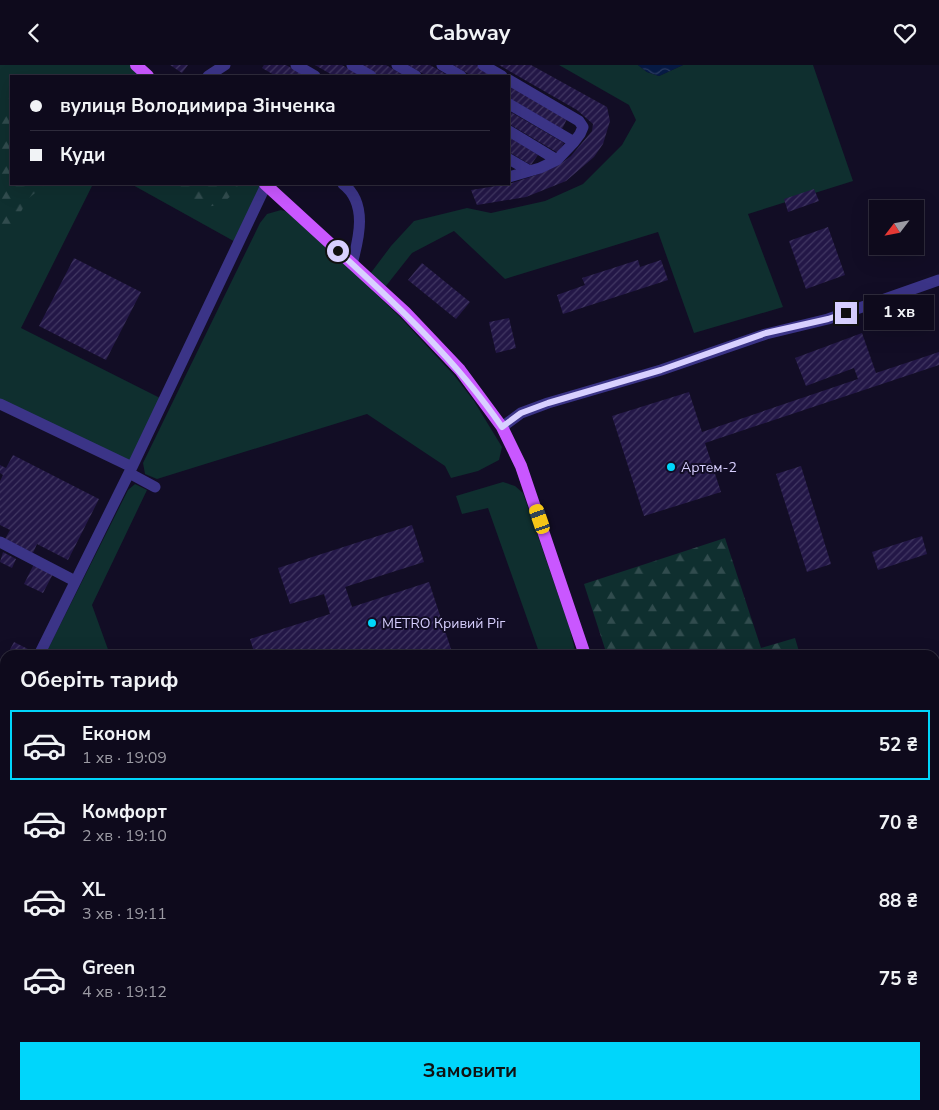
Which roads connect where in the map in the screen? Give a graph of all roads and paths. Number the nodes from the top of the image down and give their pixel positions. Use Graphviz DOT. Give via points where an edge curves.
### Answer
graph roads {
  1 [pos="136,65"];
  2 [pos="225,65"];
  3 [pos="296,65"];
  4 [pos="352,65"];
  5 [pos="397,65"];
  6 [pos="442,65"];
  7 [pos="483,65"];
  8 [pos="147,75"];
  9 [pos="210,75"];
  10 [pos="313,75"];
  11 [pos="368,75"];
  12 [pos="414,75"];
  13 [pos="459,75"];
  14 [pos="500,75"];
  15 [pos="510,81"];
  16 [pos="510,105"];
  17 [pos="510,132"];
  18 [pos="574,142"];
  19 [pos="510,160"];
  20 [pos="557,160"];
  21 [pos="528,170"];
  22 [pos="510,177"];
  23 [pos="266,185"];
  24 [pos="267,185"];
  25 [pos="344,185"];
  26 [pos="352,264"];
  27 [pos="939,280"];
  28 [pos="0,404"];
  29 [pos="502,427"];
  30 [pos="131,470"];
  31 [pos="155,487"];
  32 [pos="0,542"];
  33 [pos="75,581"];
  34 [pos="41,650"];
  35 [pos="583,650"];
  1 -- 8 [label="main road"];
  2 -- 9 [label="lane"];
  3 -- 10 [label="lane"];
  4 -- 11 [label="lane"];
  5 -- 12 [label="lane"];
  6 -- 13 [label="lane"];
  7 -- 14 [label="lane"];
  15 -- 18 [label="lane" via="579,121 583,127"];
  16 -- 18 [label="lane"];
  17 -- 20 [label="lane"];
  18 -- 20 [label="lane"];
  19 -- 21 [label="lane"];
  20 -- 21 [label="lane"];
  21 -- 22 [label="lane"];
  23 -- 30 [label="lane"];
  24 -- 26 [label="main road"];
  25 -- 26 [label="lane" via="358,202 359,229"];
  26 -- 29 [label="main road" via="405,312 460,371"];
  27 -- 29 [label="lane" via="828,319 766,333 661,370 548,403 521,413"];
  28 -- 30 [label="lane"];
  29 -- 35 [label="main road" via="521,466"];
  30 -- 31 [label="lane"];
  30 -- 33 [label="lane"];
  32 -- 33 [label="lane"];
  33 -- 34 [label="lane"];
}
